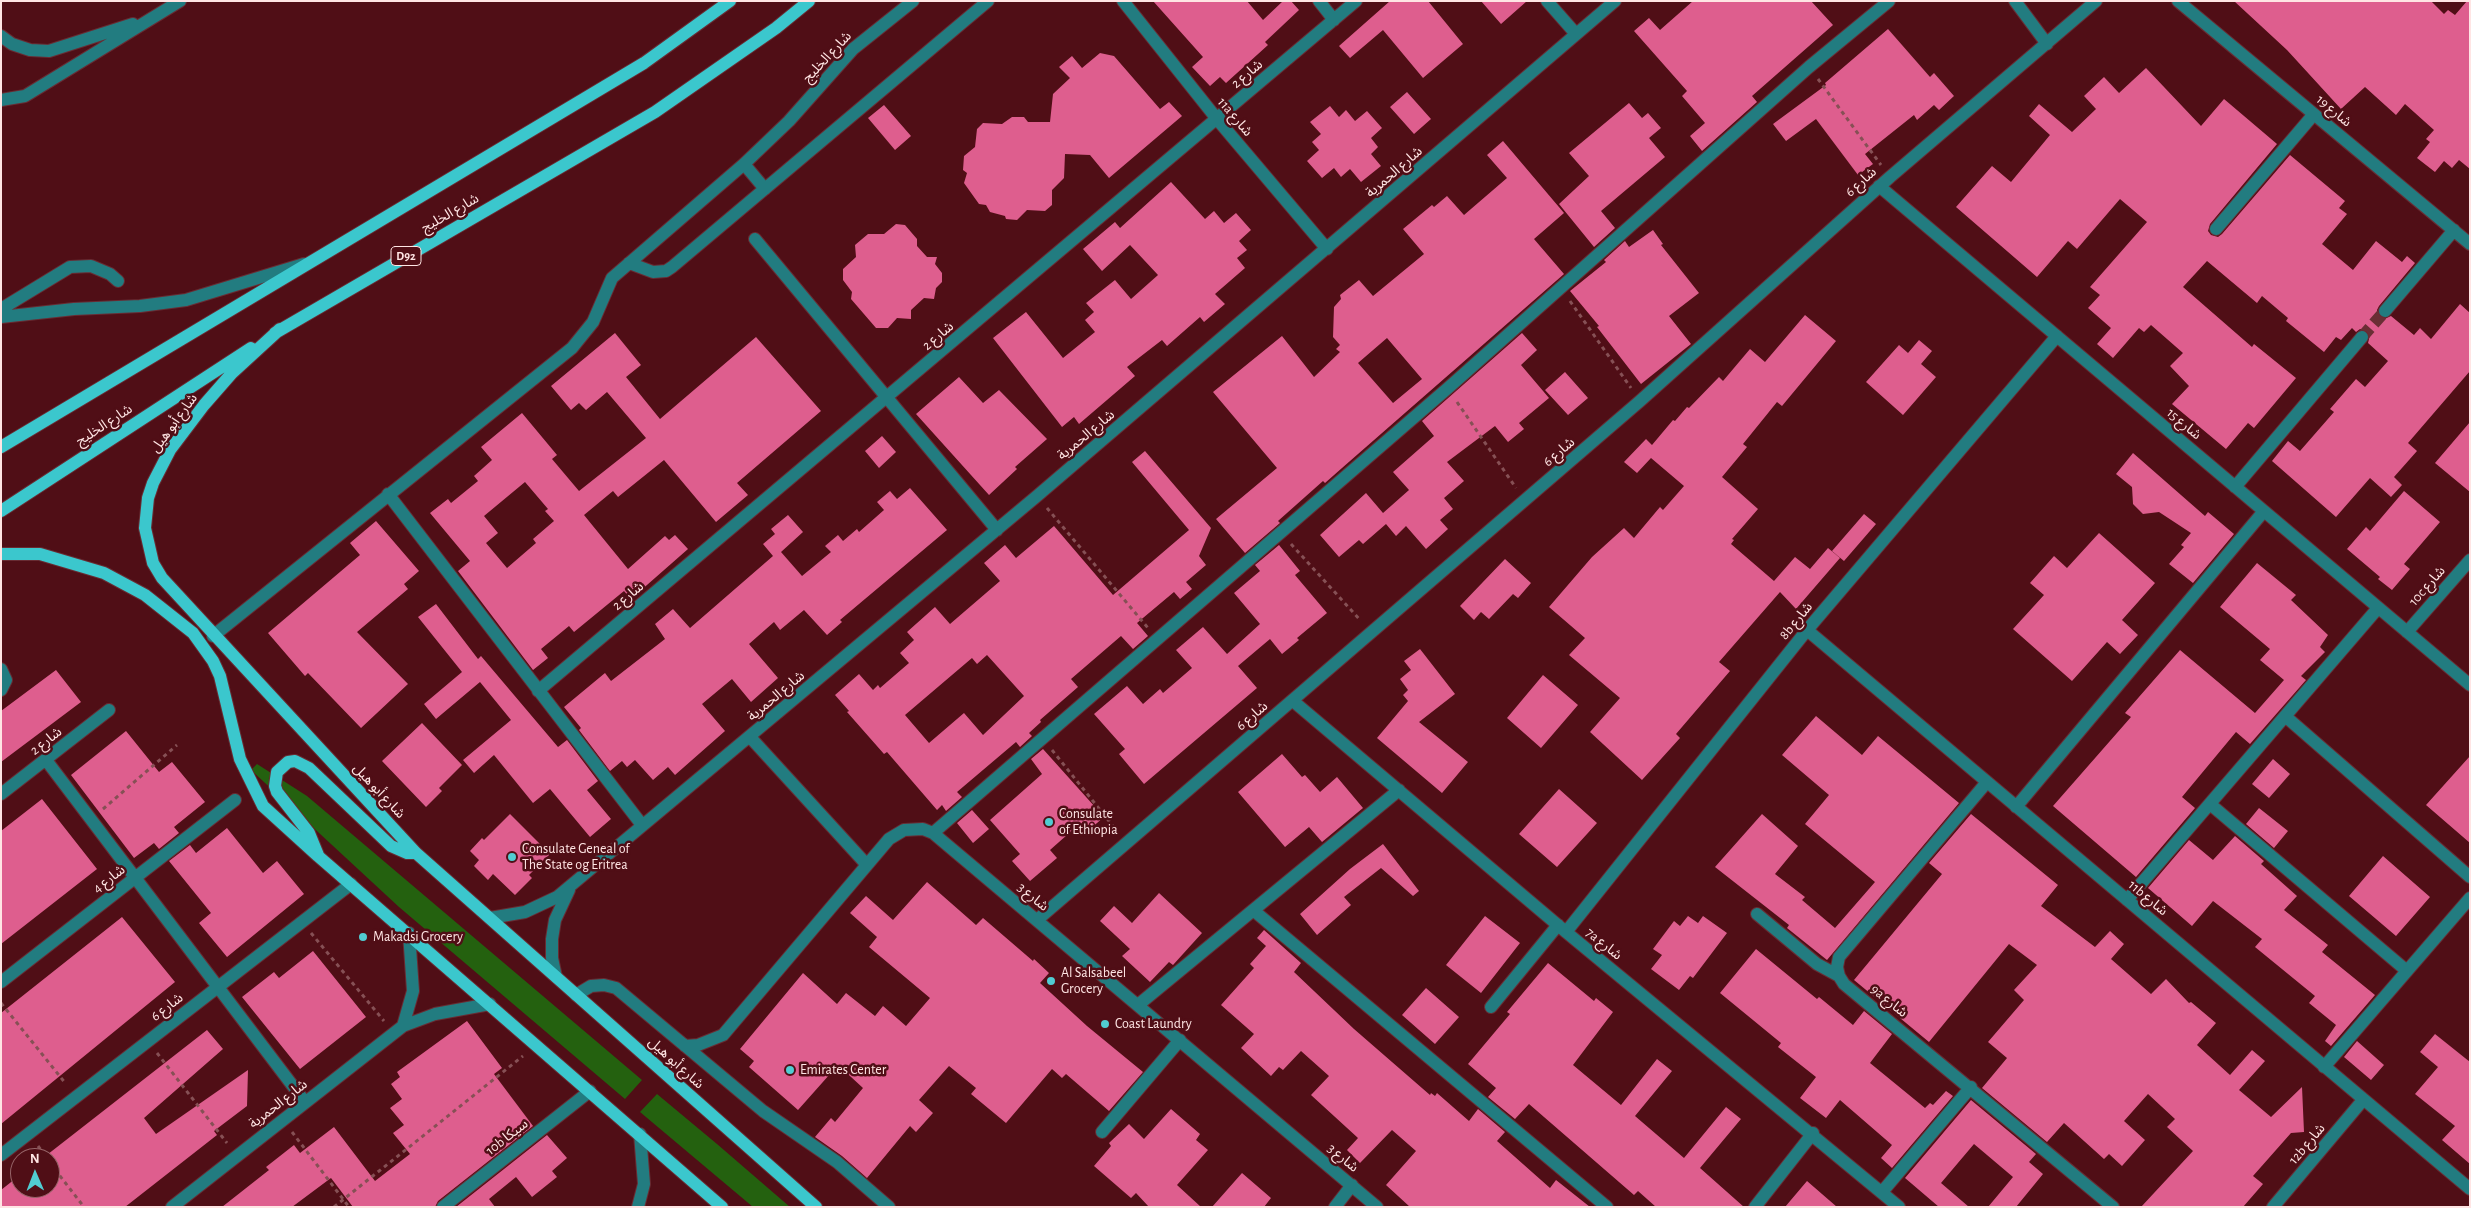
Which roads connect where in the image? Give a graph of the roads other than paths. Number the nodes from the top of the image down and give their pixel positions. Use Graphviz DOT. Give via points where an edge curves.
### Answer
graph roads {
  1 [pos="180,1"];
  2 [pos="730,1"];
  3 [pos="810,1"];
  4 [pos="913,1"];
  5 [pos="988,1"];
  6 [pos="1123,1"];
  7 [pos="1319,1"];
  8 [pos="1356,1"];
  9 [pos="1547,1"];
  10 [pos="1614,1"];
  11 [pos="1889,1"];
  12 [pos="2015,1"];
  13 [pos="2096,1"];
  14 [pos="2178,1"];
  15 [pos="156,16"];
  16 [pos="1334,20"];
  17 [pos="1576,34"];
  18 [pos="1,36"];
  19 [pos="2047,44"];
  20 [pos="1,100"];
  21 [pos="2314,114"];
  22 [pos="1217,119"];
  23 [pos="744,164"];
  24 [pos="1879,186"];
  25 [pos="765,189"];
  26 [pos="2216,229"];
  27 [pos="2454,230"];
  28 [pos="755,239"];
  29 [pos="2470,244"];
  30 [pos="1327,249"];
  31 [pos="306,263"];
  32 [pos="629,263"];
  33 [pos="118,281"];
  34 [pos="1,310"];
  35 [pos="2385,310"];
  36 [pos="1,317"];
  37 [pos="280,329"];
  38 [pos="2057,336"];
  39 [pos="2362,337"];
  40 [pos="886,399"];
  41 [pos="1,447"];
  42 [pos="2235,487"];
  43 [pos="388,494"];
  44 [pos="1,511"];
  45 [pos="2264,511"];
  46 [pos="997,530"];
  47 [pos="1,554"];
  48 [pos="2470,560"];
  49 [pos="2378,608"];
  50 [pos="1807,630"];
  51 [pos="2407,632"];
  52 [pos="213,636"];
  53 [pos="1,669"];
  54 [pos="2470,685"];
  55 [pos="1,690"];
  56 [pos="538,691"];
  57 [pos="1293,700"];
  58 [pos="109,710"];
  59 [pos="2285,716"];
  60 [pos="750,737"];
  61 [pos="46,760"];
  62 [pos="1987,782"];
  63 [pos="1399,790"];
  64 [pos="1,794"];
  65 [pos="235,800"];
  66 [pos="2210,804"];
  67 [pos="2016,807"];
  68 [pos="642,825"];
  69 [pos="933,833"];
  70 [pos="416,853"];
  71 [pos="318,856"];
  72 [pos="867,866"];
  73 [pos="2470,876"];
  74 [pos="135,878"];
  75 [pos="351,884"];
  76 [pos="571,885"];
  77 [pos="2470,898"];
  78 [pos="2127,900"];
  79 [pos="1253,910"];
  80 [pos="1757,914"];
  81 [pos="490,918"];
  82 [pos="1037,920"];
  83 [pos="1562,928"];
  84 [pos="409,933"];
  85 [pos="2406,971"];
  86 [pos="1838,976"];
  87 [pos="556,977"];
  88 [pos="1,982"];
  89 [pos="218,987"];
  90 [pos="576,995"];
  91 [pos="490,1004"];
  92 [pos="1138,1005"];
  93 [pos="1490,1007"];
  94 [pos="398,1030"];
  95 [pos="1180,1040"];
  96 [pos="685,1046"];
  97 [pos="2324,1067"];
  98 [pos="1971,1087"];
  99 [pos="590,1091"];
  100 [pos="2363,1100"];
  101 [pos="305,1102"];
  102 [pos="1102,1132"];
  103 [pos="640,1134"];
  104 [pos="1813,1134"];
  105 [pos="1,1155"];
  106 [pos="1352,1185"];
  107 [pos="2470,1189"];
  108 [pos="1882,1192"];
  109 [pos="172,1207"];
  110 [pos="443,1207"];
  111 [pos="638,1207"];
  112 [pos="722,1207"];
  113 [pos="816,1207"];
  114 [pos="889,1207"];
  115 [pos="1335,1207"];
  116 [pos="1377,1207"];
  117 [pos="1607,1207"];
  118 [pos="1755,1207"];
  119 [pos="1899,1207"];
  120 [pos="2113,1207"];
  121 [pos="2273,1207"];
  1 -- 15 [label="street"];
  2 -- 31 [label="main road" via="644,63"];
  3 -- 37 [label="main road, شارع الخليج / D92" via="655,112"];
  4 -- 23 [label="street, شارع الخليج" via="853,49 789,121"];
  5 -- 25 [label="street"];
  6 -- 22 [label="street, 11a شارع"];
  7 -- 16 [label="street"];
  8 -- 16 [label="street, شارع 2"];
  9 -- 17 [label="street"];
  10 -- 17 [label="street, شارع الحمرية"];
  11 -- 69 [label="street" via="1809,67 1448,388"];
  12 -- 19 [label="street"];
  13 -- 19 [label="street, شارع 6"];
  14 -- 21 [label="street, شارع 19"];
  15 -- 18 [label="street" via="49,51 30,50"];
  15 -- 20 [label="street" via="26,96"];
  16 -- 22 [label="street, شارع 2"];
  17 -- 30 [label="street, شارع الحمرية"];
  19 -- 24 [label="street, شارع 6"];
  21 -- 26 [label="street"];
  21 -- 27 [label="street, شارع 19"];
  22 -- 30 [label="street, 11a شارع"];
  22 -- 40 [label="street, شارع 2"];
  23 -- 25 [label="street"];
  23 -- 32 [label="street, شارع الخليج"];
  24 -- 38 [label="street, شارع 15"];
  24 -- 57 [label="street, شارع 6" via="1640,401"];
  25 -- 32 [label="street" via="666,271 653,272"];
  27 -- 29 [label="street, شارع 19"];
  27 -- 35 [label="street"];
  28 -- 40 [label="street"];
  30 -- 46 [label="street, شارع الحمرية"];
  31 -- 36 [label="street" via="186,300"];
  31 -- 41 [label="main road"];
  32 -- 43 [label="street, شارع الخليج" via="608,282 593,322 572,348"];
  33 -- 34 [label="street" via="91,266 70,267"];
  37 -- 44 [label="main road, شارع الخليج / D92"];
  37 -- 52 [label="main road, شارع أبو هيل" via="204,405 170,450 148,498 145,528 153,563 162,578"];
  38 -- 42 [label="street, شارع 15"];
  38 -- 50 [label="street, 8b شارع"];
  39 -- 42 [label="street"];
  40 -- 46 [label="street"];
  40 -- 56 [label="street, شارع 2"];
  42 -- 45 [label="street, شارع 15"];
  43 -- 52 [label="street, شارع الخليج"];
  43 -- 56 [label="street"];
  45 -- 49 [label="street, شارع 15"];
  45 -- 67 [label="street"];
  46 -- 60 [label="street, شارع الحمرية"];
  47 -- 71 [label="main road" via="40,554 104,573 145,595 193,633 220,676 240,759 263,806"];
  48 -- 51 [label="street, 10c شارع"];
  49 -- 51 [label="street, شارع 15"];
  49 -- 59 [label="street"];
  50 -- 62 [label="street, 11b شارع"];
  50 -- 83 [label="street, 8b شارع"];
  51 -- 54 [label="street, شارع 15"];
  52 -- 70 [label="main road, شارع أبو هيل"];
  53 -- 55 [label="street" via="6,680"];
  56 -- 68 [label="street"];
  57 -- 63 [label="street, 7a شارع"];
  57 -- 82 [label="street, شارع 6"];
  58 -- 61 [label="street, شارع 2"];
  59 -- 66 [label="street"];
  59 -- 73 [label="street"];
  60 -- 68 [label="street, شارع الحمرية"];
  60 -- 72 [label="street"];
  61 -- 64 [label="street, شارع 2"];
  61 -- 74 [label="street"];
  62 -- 67 [label="street, 11b شارع"];
  62 -- 86 [label="street" via="1840,957"];
  63 -- 79 [label="street"];
  63 -- 83 [label="street, 7a شارع"];
  65 -- 74 [label="street, شارع 4"];
  66 -- 78 [label="street"];
  66 -- 85 [label="street"];
  67 -- 78 [label="street, 11b شارع"];
  68 -- 76 [label="street, شارع الحمرية"];
  69 -- 72 [label="street" via="912,829 896,834"];
  69 -- 82 [label="street, شارع 3"];
  70 -- 71 [label="main road" via="391,846 309,768 296,761 288,762 277,772 275,786 309,832"];
  70 -- 81 [label="main road, شارع أبو هيل"];
  71 -- 75 [label="main road"];
  72 -- 96 [label="street" via="732,1026 711,1042"];
  74 -- 88 [label="street, شارع 4"];
  74 -- 89 [label="street"];
  75 -- 84 [label="main road"];
  75 -- 89 [label="street, شارع 6"];
  76 -- 81 [label="street, شارع الحمرية" via="542,906"];
  76 -- 87 [label="street, شارع الحمرية" via="555,920 552,958"];
  77 -- 85 [label="street"];
  78 -- 97 [label="street, 11b شارع"];
  79 -- 92 [label="street"];
  79 -- 117 [label="street"];
  80 -- 86 [label="street, 9a شارع" via="1817,964"];
  81 -- 87 [label="main road, شارع أبو هيل"];
  82 -- 92 [label="street, شارع 3"];
  83 -- 93 [label="street, 8b شارع"];
  83 -- 104 [label="street, 7a شارع"];
  84 -- 91 [label="main road"];
  84 -- 94 [label="street" via="413,991"];
  85 -- 97 [label="street"];
  86 -- 98 [label="street, 9a شارع"];
  87 -- 90 [label="main road, شارع أبو هيل"];
  89 -- 101 [label="street"];
  89 -- 105 [label="street, شارع 6"];
  90 -- 96 [label="street" via="591,986 616,988"];
  90 -- 113 [label="main road, شارع أبو هيل"];
  91 -- 94 [label="street, شارع الحمرية" via="434,1014"];
  91 -- 99 [label="main road"];
  92 -- 95 [label="street, شارع 3"];
  94 -- 101 [label="street, شارع الحمرية"];
  95 -- 102 [label="street"];
  95 -- 106 [label="street, شارع 3"];
  96 -- 114 [label="street" via="774,1120 837,1162"];
  97 -- 100 [label="street, 11b شارع"];
  98 -- 108 [label="street"];
  98 -- 120 [label="street, 9a شارع"];
  99 -- 103 [label="main road"];
  99 -- 110 [label="street, 10b سيكا"];
  100 -- 107 [label="street, 11b شارع"];
  100 -- 121 [label="street, 12b شارع"];
  101 -- 109 [label="street, شارع الحمرية"];
  103 -- 111 [label="street" via="644,1184"];
  103 -- 112 [label="main road"];
  104 -- 108 [label="street, 7a شارع"];
  104 -- 118 [label="street"];
  106 -- 115 [label="street"];
  106 -- 116 [label="street, شارع 3"];
  108 -- 119 [label="street, 7a شارع"];
}
